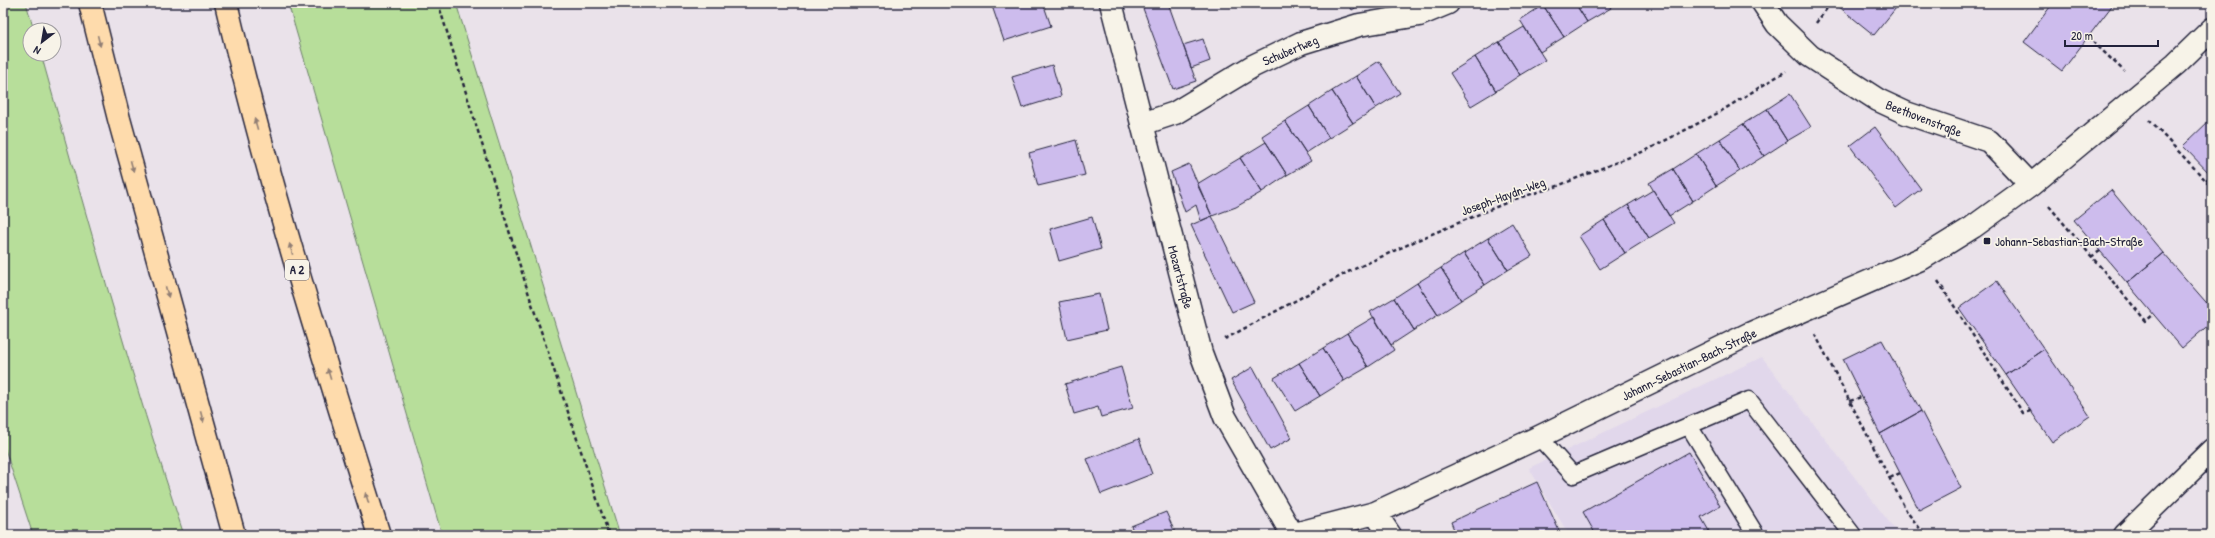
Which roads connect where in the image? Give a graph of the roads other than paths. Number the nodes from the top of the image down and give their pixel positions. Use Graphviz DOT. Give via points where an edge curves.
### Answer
graph roads {
  1 [pos="90,3"];
  2 [pos="226,3"];
  3 [pos="1111,3"];
  4 [pos="1448,3"];
  5 [pos="1763,3"];
  6 [pos="2212,29"];
  7 [pos="1142,124"];
  8 [pos="2032,185"];
  9 [pos="1689,426"];
  10 [pos="1538,437"];
  11 [pos="2212,450"];
  12 [pos="1375,513"];
  13 [pos="234,535"];
  14 [pos="378,535"];
  15 [pos="1291,535"];
  16 [pos="1390,535"];
  17 [pos="1756,535"];
  18 [pos="1853,535"];
  19 [pos="2125,535"];
  1 -- 13 [label="highway, one-way" via="119,119"];
  14 -- 2 [label="highway, A 2, one-way" via="296,269 245,84"];
  3 -- 7 [label="street, Mozartstraße"];
  4 -- 7 [label="street, Schubertweg" via="1419,15 1358,24 1301,43 1252,66 1175,113"];
  5 -- 8 [label="street, Beethovenstraße" via="1777,24 1810,56 1878,100 1906,113 1989,141"];
  6 -- 8 [label="street, Johann-Sebastian-Bach-Straße" via="2176,64"];
  7 -- 15 [label="street, Mozartstraße" via="1201,353 1225,416"];
  8 -- 10 [label="street, Johann-Sebastian-Bach-Straße" via="1973,227 1923,258 1748,334"];
  9 -- 10 [label="lane" via="1573,475"];
  9 -- 17 [label="lane"];
  9 -- 18 [label="lane" via="1749,400"];
  10 -- 12 [label="street, Johann-Sebastian-Bach-Straße"];
  11 -- 19 [label="street"];
  12 -- 15 [label="street, Johann-Sebastian-Bach-Straße"];
  12 -- 16 [label="street"];
}
